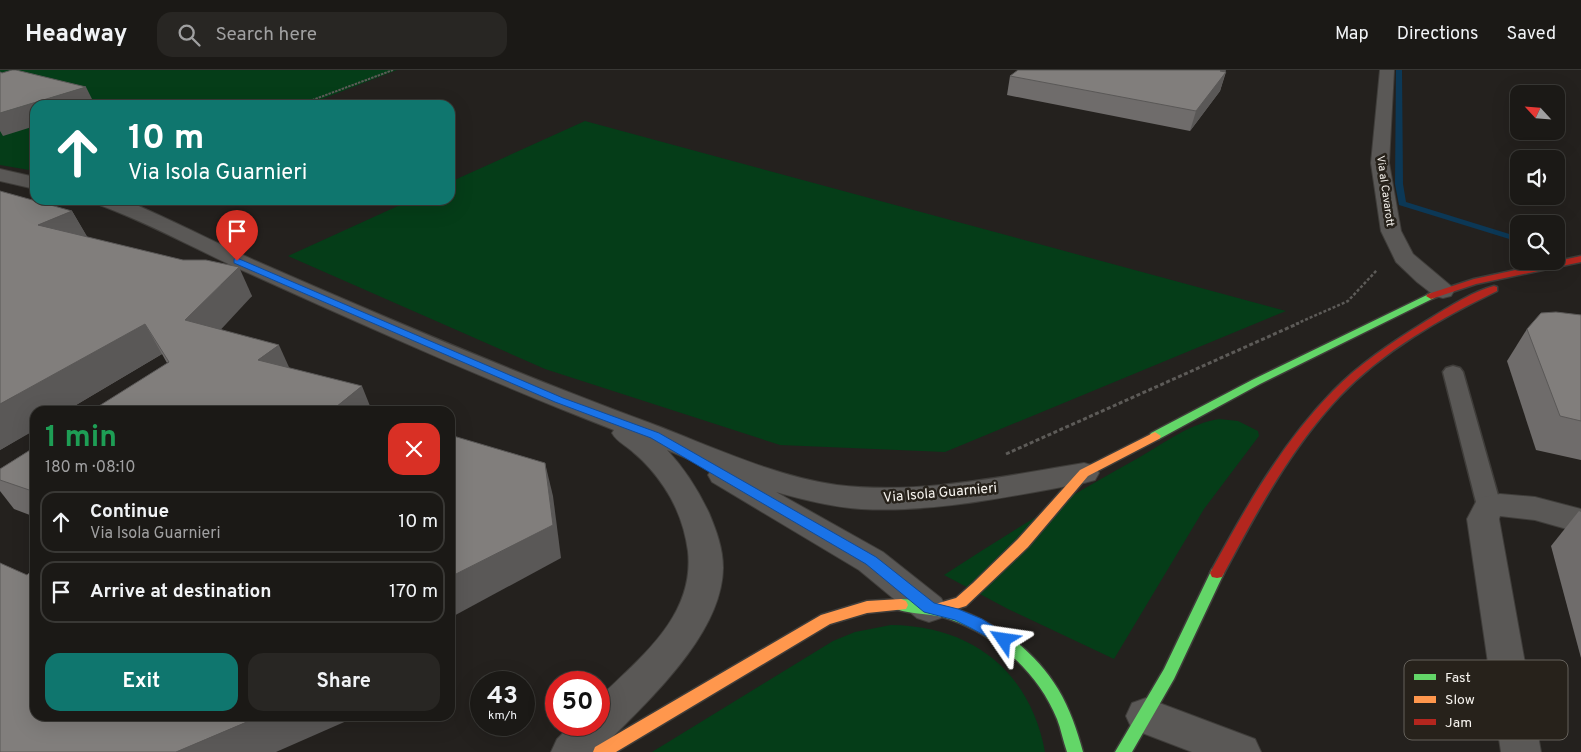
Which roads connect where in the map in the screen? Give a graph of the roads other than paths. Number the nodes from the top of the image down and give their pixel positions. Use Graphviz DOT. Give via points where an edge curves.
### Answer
graph roads {
  1 [pos="1386,70"];
  2 [pos="0,175"];
  3 [pos="30,181"];
  4 [pos="117,205"];
  5 [pos="1581,259"];
  6 [pos="1565,262"];
  7 [pos="1528,270"];
  8 [pos="1538,270"];
  9 [pos="1443,291"];
  10 [pos="1453,372"];
  11 [pos="559,400"];
  12 [pos="655,436"];
  13 [pos="1084,473"];
  14 [pos="1489,506"];
  15 [pos="1581,521"];
  16 [pos="933,609"];
  17 [pos="1506,660"];
  18 [pos="610,712"];
  19 [pos="1146,716"];
  20 [pos="586,736"];
  21 [pos="571,752"];
  22 [pos="601,752"];
  23 [pos="1075,752"];
  24 [pos="1123,752"];
  25 [pos="1241,752"];
  1 -- 9 [label="street, Via al Cavarott" via="1380,163 1391,231 1404,257"];
  2 -- 3 [label="street"];
  4 -- 11 [label="street, Via Isola Guarnieri" via="255,269"];
  5 -- 6 [label="main road"];
  7 -- 9 [label="main road"];
  8 -- 19 [label="main road" via="1486,292 1434,321 1362,370 1327,404 1278,469 1245,524"];
  9 -- 13 [label="main road" via="1286,367"];
  10 -- 14 [label="lane"];
  11 -- 12 [label="street, Via Isola Guarnieri"];
  11 -- 18 [label="street, Via Isola Guarnieri" via="627,433 660,462 692,508 702,533 708,567 706,587 700,602 677,642"];
  12 -- 13 [label="street, Via Isola Guarnieri" via="779,482 860,498 945,494"];
  12 -- 16 [label="street, Via Isola Guarnieri" via="871,561"];
  13 -- 16 [label="main road" via="1023,543 978,587 961,602"];
  14 -- 15 [label="street" via="1514,504"];
  14 -- 17 [label="street" via="1483,520"];
  16 -- 22 [label="main road" via="897,604 868,606 826,619"];
  16 -- 23 [label="main road" via="958,615 987,629 1031,663 1058,701 1068,722"];
  19 -- 24 [label="main road"];
  19 -- 25 [label="street"];
  20 -- 21 [label="street, Via Isola Guarnieri"];
}
